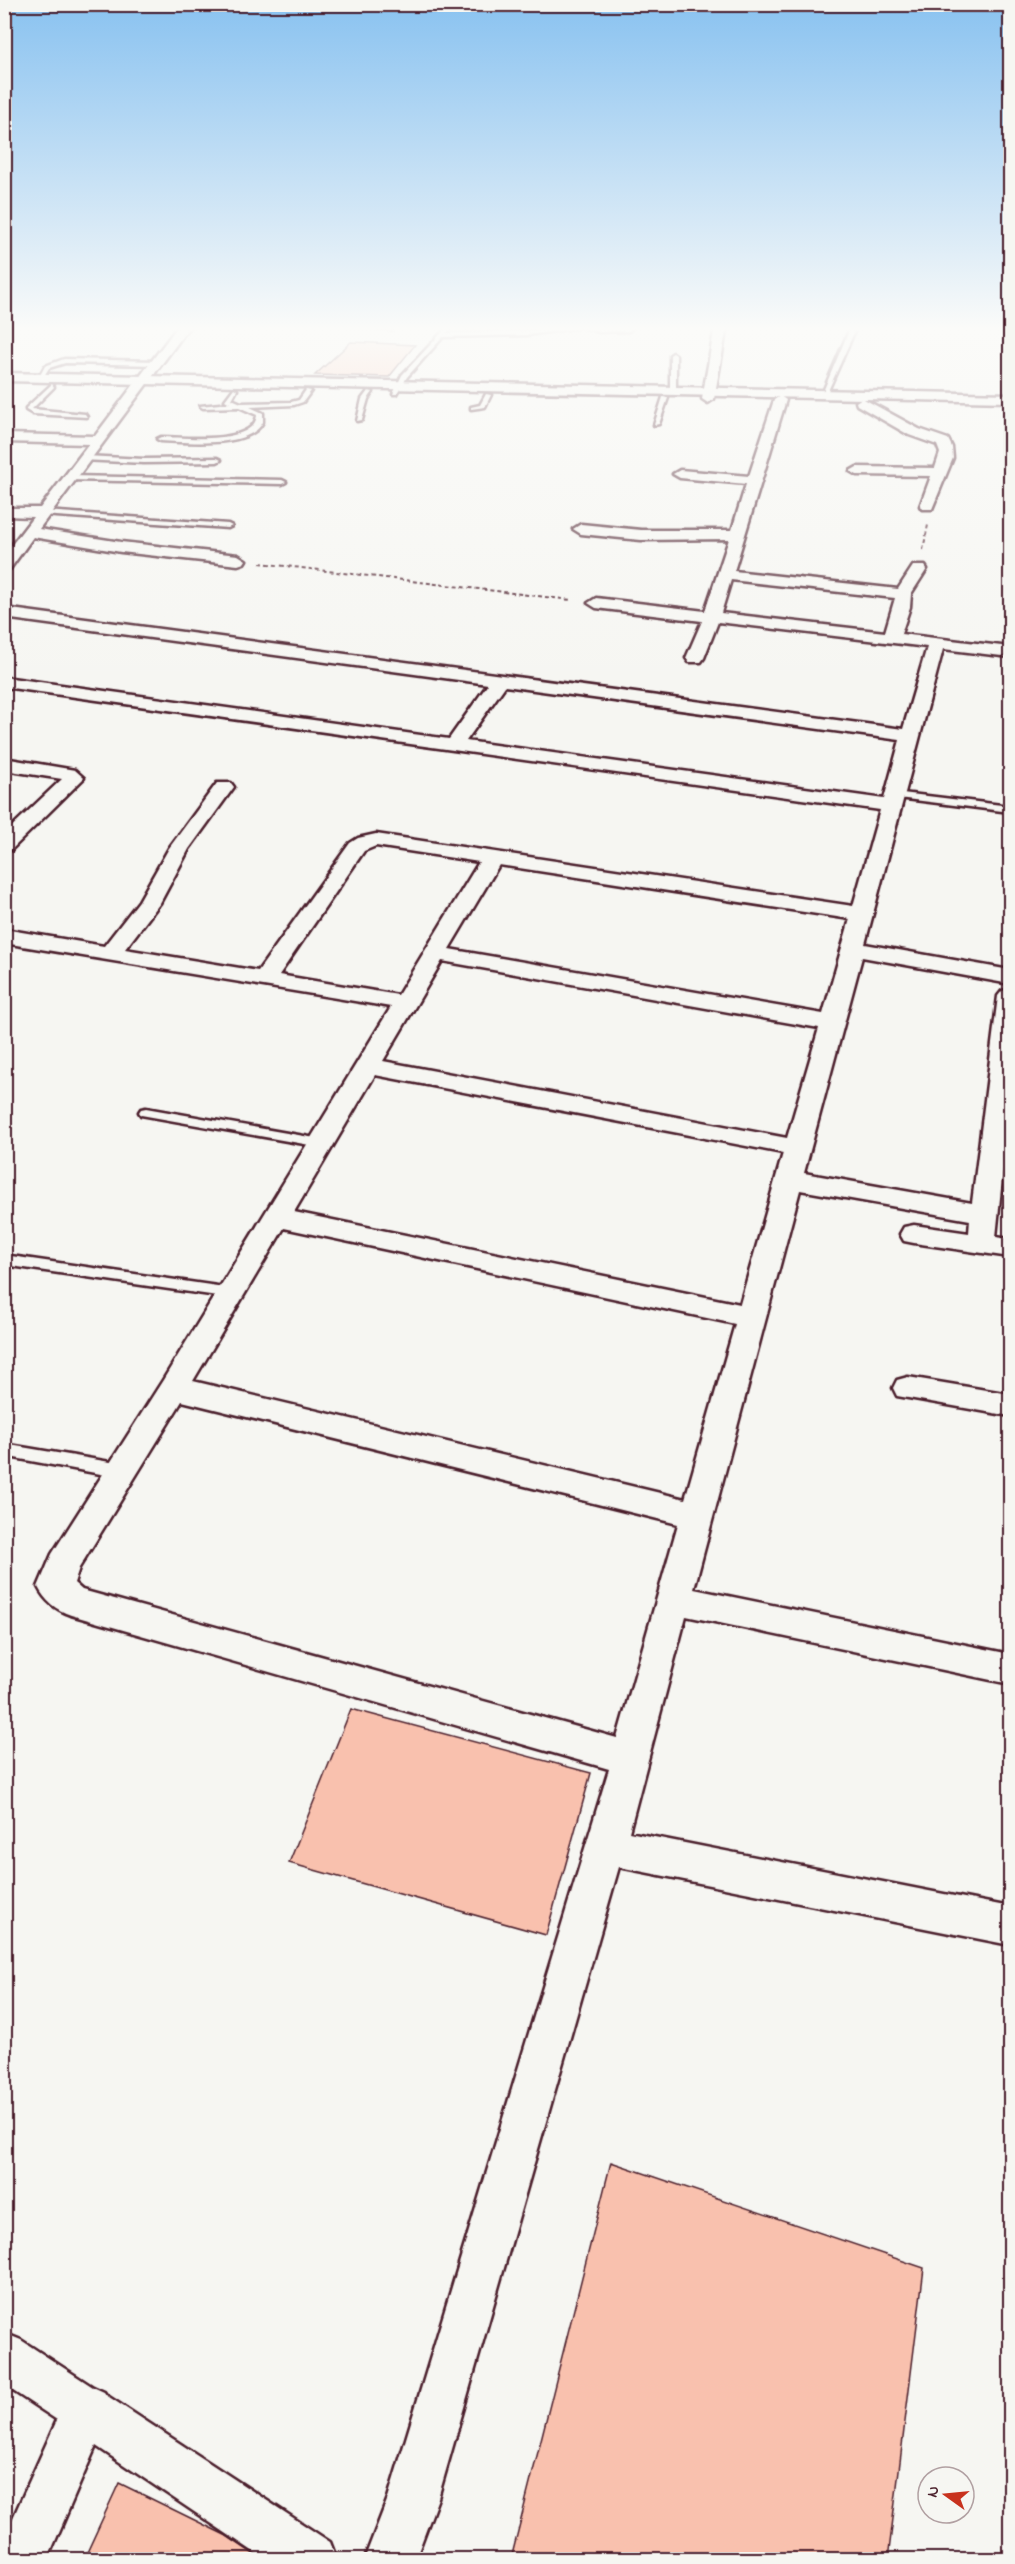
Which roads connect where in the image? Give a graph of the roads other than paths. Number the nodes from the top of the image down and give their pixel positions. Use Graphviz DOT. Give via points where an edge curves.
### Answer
graph roads {
  1 [pos="94,446"];
  2 [pos="765,446"];
  3 [pos="945,446"];
  4 [pos="86,458"];
  5 [pos="217,460"];
  6 [pos="857,471"];
  7 [pos="940,472"];
  8 [pos="680,474"];
  9 [pos="70,478"];
  10 [pos="754,481"];
  11 [pos="282,482"];
  12 [pos="927,506"];
  13 [pos="4,512"];
  14 [pos="45,513"];
  15 [pos="228,526"];
  16 [pos="581,529"];
  17 [pos="30,532"];
  18 [pos="738,534"];
  19 [pos="238,560"];
  20 [pos="4,566"];
  21 [pos="919,569"];
  22 [pos="725,575"];
  23 [pos="903,594"];
  24 [pos="596,603"];
  25 [pos="4,613"];
  26 [pos="712,616"];
  27 [pos="891,638"];
  28 [pos="936,644"];
  29 [pos="1011,652"];
  30 [pos="695,658"];
  31 [pos="501,679"];
  32 [pos="4,682"];
  33 [pos="911,736"];
  34 [pos="454,745"];
  35 [pos="4,764"];
  36 [pos="224,787"];
  37 [pos="893,801"];
  38 [pos="1011,809"];
  39 [pos="4,846"];
  40 [pos="493,857"];
  41 [pos="862,914"];
  42 [pos="4,936"];
  43 [pos="852,948"];
  44 [pos="435,953"];
  45 [pos="109,955"];
  46 [pos="1011,977"];
  47 [pos="264,980"];
  48 [pos="1011,996"];
  49 [pos="406,1003"];
  50 [pos="832,1023"];
  51 [pos="368,1066"];
  52 [pos="146,1112"];
  53 [pos="321,1143"];
  54 [pos="793,1163"];
  55 [pos="985,1214"];
  56 [pos="276,1217"];
  57 [pos="914,1234"];
  58 [pos="981,1244"];
  59 [pos="1011,1248"];
  60 [pos="4,1260"];
  61 [pos="231,1293"];
  62 [pos="751,1317"];
  63 [pos="174,1388"];
  64 [pos="908,1388"];
  65 [pos="1011,1405"];
  66 [pos="4,1450"];
  67 [pos="122,1471"];
  68 [pos="696,1515"];
  69 [pos="673,1599"];
  70 [pos="1011,1669"];
  71 [pos="630,1758"];
  72 [pos="606,1846"];
  73 [pos="1011,1926"];
  74 [pos="4,2357"];
  75 [pos="87,2409"];
  76 [pos="21,2559"];
  77 [pos="312,2559"];
  78 [pos="389,2559"];
  1 -- 4 [label="street"];
  2 -- 10 [label="street"];
  3 -- 7 [label="street" via="947,459"];
  4 -- 5 [label="lane"];
  4 -- 9 [label="street"];
  6 -- 7 [label="street"];
  7 -- 12 [label="street"];
  8 -- 10 [label="street"];
  9 -- 11 [label="lane"];
  9 -- 14 [label="street"];
  10 -- 18 [label="street"];
  13 -- 14 [label="street"];
  14 -- 15 [label="lane"];
  14 -- 17 [label="street"];
  16 -- 18 [label="street" via="641,535"];
  17 -- 19 [label="street"];
  17 -- 20 [label="street"];
  18 -- 22 [label="street"];
  21 -- 23 [label="street"];
  22 -- 23 [label="street"];
  22 -- 26 [label="street"];
  23 -- 27 [label="street"];
  24 -- 26 [label="street"];
  25 -- 31 [label="street"];
  26 -- 27 [label="street"];
  26 -- 30 [label="street"];
  27 -- 28 [label="street"];
  28 -- 29 [label="street"];
  28 -- 33 [label="street"];
  31 -- 33 [label="street"];
  31 -- 34 [label="street"];
  32 -- 34 [label="street"];
  33 -- 37 [label="street"];
  34 -- 37 [label="street"];
  35 -- 39 [label="street" via="74,778"];
  36 -- 45 [label="street" via="178,848 148,903"];
  37 -- 38 [label="lane"];
  37 -- 41 [label="street"];
  40 -- 41 [label="street"];
  40 -- 44 [label="street"];
  40 -- 47 [label="street" via="376,840 365,842 357,847"];
  41 -- 43 [label="street"];
  42 -- 45 [label="street"];
  43 -- 46 [label="street"];
  43 -- 50 [label="street"];
  44 -- 49 [label="street"];
  44 -- 50 [label="street"];
  45 -- 47 [label="street"];
  47 -- 49 [label="street"];
  48 -- 55 [label="street"];
  49 -- 51 [label="street"];
  50 -- 54 [label="street"];
  51 -- 53 [label="street"];
  51 -- 54 [label="street"];
  52 -- 53 [label="lane"];
  53 -- 56 [label="street"];
  54 -- 55 [label="street"];
  54 -- 62 [label="street"];
  55 -- 58 [label="street"];
  56 -- 61 [label="street"];
  56 -- 62 [label="street"];
  57 -- 58 [label="street"];
  58 -- 59 [label="street"];
  60 -- 61 [label="lane"];
  61 -- 63 [label="street"];
  62 -- 68 [label="street"];
  63 -- 67 [label="street"];
  63 -- 68 [label="street"];
  64 -- 65 [label="street"];
  66 -- 67 [label="lane"];
  67 -- 71 [label="street" via="64,1564 55,1587 71,1601"];
  68 -- 69 [label="street"];
  69 -- 70 [label="street"];
  69 -- 71 [label="street"];
  71 -- 72 [label="street"];
  72 -- 73 [label="street"];
  72 -- 78 [label="street" via="412,2498"];
  74 -- 75 [label="street"];
  75 -- 76 [label="street"];
  75 -- 77 [label="street"];
}
